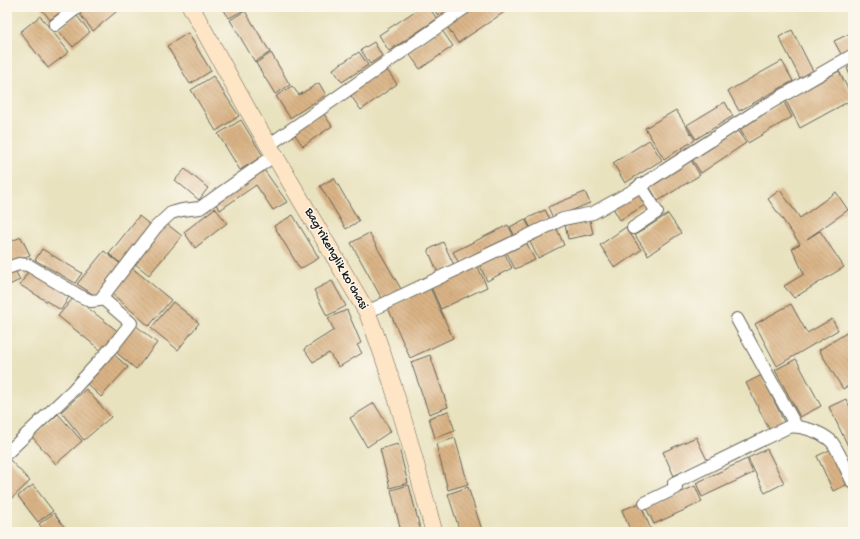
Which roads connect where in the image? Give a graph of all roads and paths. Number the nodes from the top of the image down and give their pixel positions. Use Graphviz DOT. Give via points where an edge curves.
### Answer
graph roads {
  1 [pos="78,7"];
  2 [pos="191,7"];
  3 [pos="466,7"];
  4 [pos="55,25"];
  5 [pos="853,55"];
  6 [pos="272,150"];
  7 [pos="640,186"];
  8 [pos="633,228"];
  9 [pos="7,268"];
  10 [pos="102,298"];
  11 [pos="367,312"];
  12 [pos="737,319"];
  13 [pos="796,426"];
  14 [pos="7,453"];
  15 [pos="853,483"];
  16 [pos="645,502"];
  17 [pos="434,532"];
  1 -- 4 [label="street"];
  2 -- 6 [label="main road, Bag'rikenglik ko'chasi"];
  3 -- 6 [label="street"];
  5 -- 7 [label="street" via="758,110"];
  6 -- 10 [label="street" via="200,208 171,214 156,227"];
  6 -- 11 [label="main road, Bag'rikenglik ko'chasi"];
  7 -- 8 [label="street" via="657,212"];
  7 -- 11 [label="street" via="593,213 563,219"];
  9 -- 10 [label="street" via="19,264 28,265 91,301"];
  10 -- 14 [label="street" via="131,323 73,390"];
  11 -- 17 [label="main road, Bag'rikenglik ko'chasi" via="396,393"];
  12 -- 13 [label="street"];
  13 -- 15 [label="street" via="814,431 832,442"];
  13 -- 16 [label="street" via="788,427 674,483 676,488"];
}
